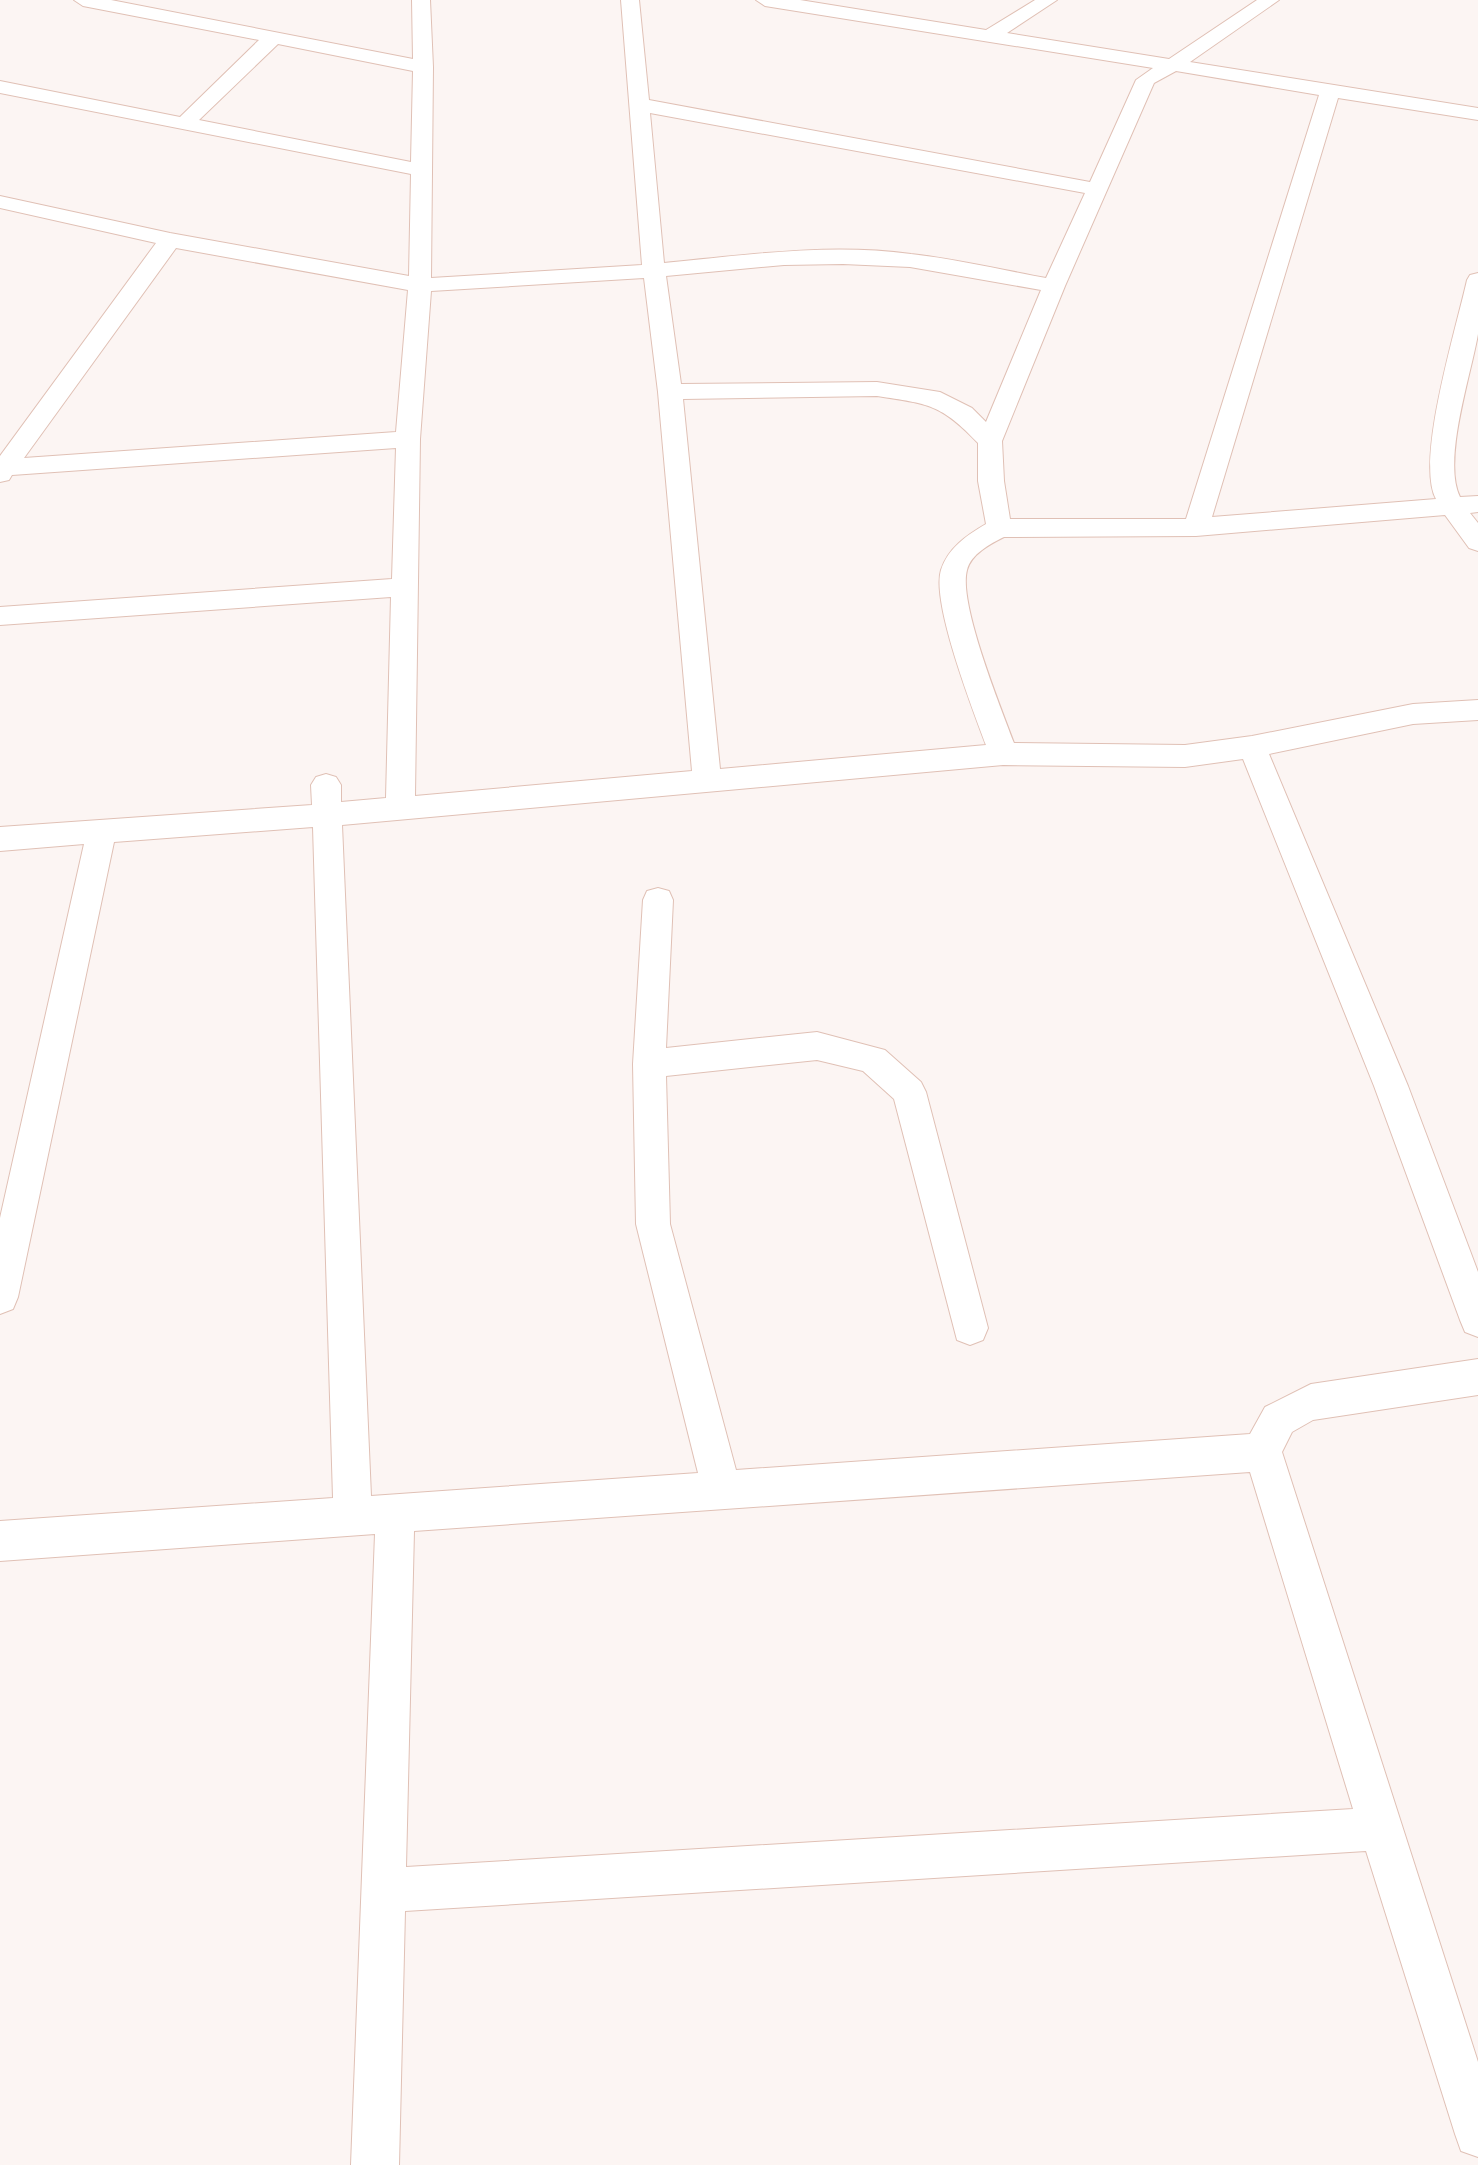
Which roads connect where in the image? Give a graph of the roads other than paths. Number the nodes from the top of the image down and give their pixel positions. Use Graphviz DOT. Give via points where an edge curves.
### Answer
graph roads {
  1 [pos="84,0"];
  2 [pos="421,0"];
  3 [pos="630,0"];
  4 [pos="765,0"];
  5 [pos="1048,0"];
  6 [pos="1270,0"];
  7 [pos="810,3"];
  8 [pos="274,37"];
  9 [pos="987,37"];
  10 [pos="1171,66"];
  11 [pos="423,67"];
  12 [pos="0,87"];
  13 [pos="1330,92"];
  14 [pos="641,105"];
  15 [pos="1478,114"];
  16 [pos="184,124"];
  17 [pos="420,170"];
  18 [pos="1096,189"];
  19 [pos="0,202"];
  20 [pos="170,240"];
  21 [pos="654,271"];
  22 [pos="1478,280"];
  23 [pos="420,285"];
  24 [pos="1054,286"];
  25 [pos="670,392"];
  26 [pos="408,439"];
  27 [pos="990,441"];
  28 [pos="2,471"];
  29 [pos="1467,505"];
  30 [pos="1196,527"];
  31 [pos="999,528"];
  32 [pos="1478,542"];
  33 [pos="405,586"];
  34 [pos="0,615"];
  35 [pos="1478,711"];
  36 [pos="1252,747"];
  37 [pos="1003,754"];
  38 [pos="707,779"];
  39 [pos="326,800"];
  40 [pos="400,806"];
  41 [pos="102,831"];
  42 [pos="0,839"];
  43 [pos="658,900"];
  44 [pos="649,1064"];
  45 [pos="0,1297"];
  46 [pos="1478,1320"];
  47 [pos="970,1328"];
  48 [pos="1478,1377"];
  49 [pos="1263,1452"];
  50 [pos="722,1491"];
  51 [pos="395,1513"];
  52 [pos="353,1516"];
  53 [pos="0,1541"];
  54 [pos="1380,1829"];
  55 [pos="383,1890"];
  56 [pos="1478,2134"];
  57 [pos="375,2165"];
  1 -- 8 [label="street"];
  2 -- 11 [label="street"];
  3 -- 14 [label="street"];
  4 -- 7 [label="street"];
  5 -- 9 [label="street"];
  6 -- 10 [label="street"];
  7 -- 9 [label="street"];
  8 -- 11 [label="street"];
  8 -- 16 [label="street"];
  9 -- 10 [label="street"];
  10 -- 13 [label="street"];
  10 -- 18 [label="street" via="1146,80"];
  11 -- 17 [label="street"];
  12 -- 16 [label="street"];
  13 -- 15 [label="street"];
  13 -- 30 [label="street"];
  14 -- 18 [label="street"];
  14 -- 21 [label="street"];
  16 -- 17 [label="street"];
  17 -- 23 [label="street"];
  18 -- 24 [label="street"];
  19 -- 20 [label="street"];
  20 -- 23 [label="street"];
  20 -- 28 [label="street"];
  21 -- 23 [label="street"];
  21 -- 24 [label="street" via="784,258 843,257 910,260"];
  21 -- 25 [label="street"];
  22 -- 29 [label="street" via="1442,460 1443,489"];
  23 -- 26 [label="street"];
  24 -- 27 [label="street"];
  25 -- 27 [label="street" via="877,389 932,397 963,413"];
  25 -- 38 [label="street"];
  26 -- 28 [label="street"];
  26 -- 33 [label="street"];
  27 -- 31 [label="street" via="991,481"];
  29 -- 30 [label="street"];
  29 -- 32 [label="street"];
  30 -- 31 [label="street"];
  31 -- 37 [label="street" via="972,544 952,574 961,627"];
  33 -- 34 [label="street"];
  33 -- 40 [label="street"];
  35 -- 36 [label="street" via="1413,714"];
  36 -- 37 [label="street" via="1185,756"];
  36 -- 46 [label="street" via="1391,1086"];
  37 -- 38 [label="street"];
  38 -- 40 [label="street"];
  39 -- 40 [label="street"];
  39 -- 41 [label="street"];
  39 -- 52 [label="street"];
  41 -- 42 [label="street"];
  41 -- 45 [label="street"];
  43 -- 44 [label="street"];
  44 -- 47 [label="street" via="817,1046 873,1060 909,1092"];
  44 -- 50 [label="street" via="653,1224"];
  48 -- 49 [label="street" via="1311,1402 1287,1412 1269,1428"];
  49 -- 50 [label="street"];
  49 -- 54 [label="street"];
  50 -- 51 [label="street"];
  51 -- 52 [label="street"];
  51 -- 55 [label="street"];
  52 -- 53 [label="street"];
  54 -- 55 [label="street"];
  54 -- 56 [label="street"];
  55 -- 57 [label="street"];
}
